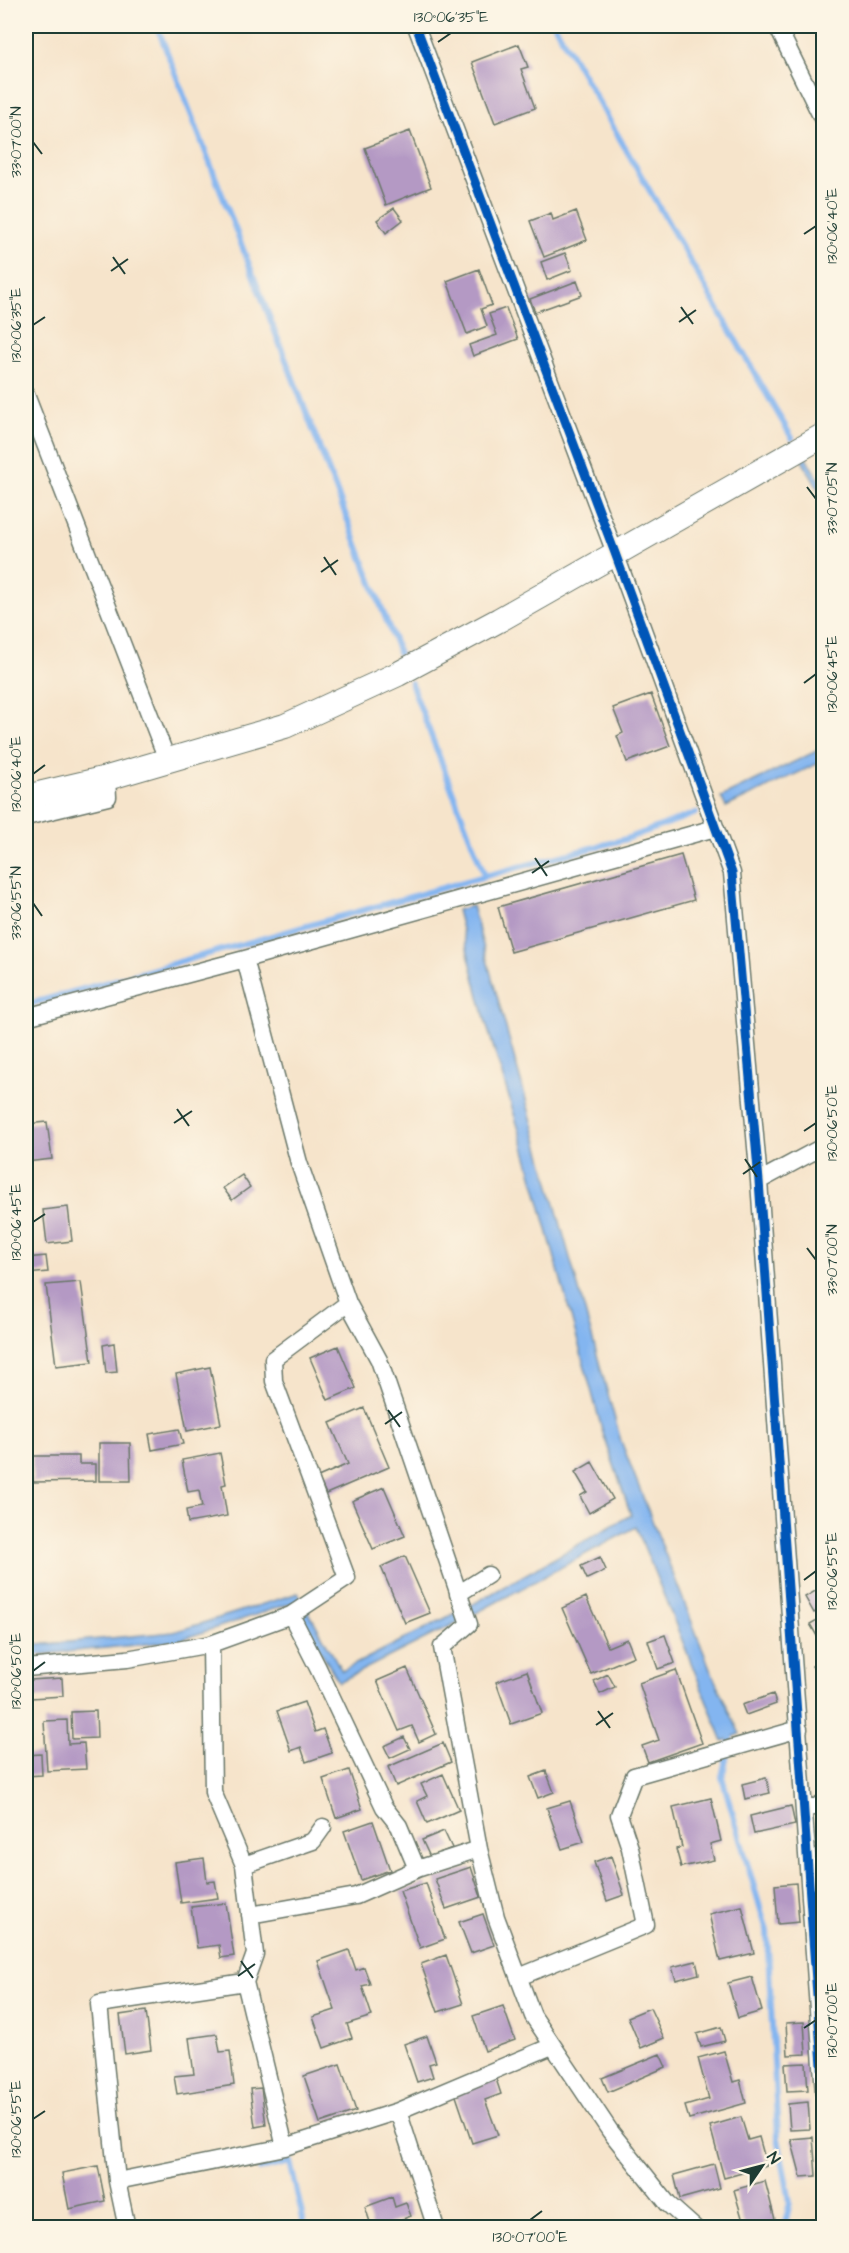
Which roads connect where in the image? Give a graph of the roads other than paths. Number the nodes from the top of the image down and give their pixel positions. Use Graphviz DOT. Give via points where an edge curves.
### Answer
graph roads {
  1 [pos="416,26"];
  2 [pos="777,26"];
  3 [pos="824,122"];
  4 [pos="26,395"];
  5 [pos="824,435"];
  6 [pos="615,553"];
  7 [pos="168,762"];
  8 [pos="107,778"];
  9 [pos="26,797"];
  10 [pos="26,818"];
  11 [pos="715,828"];
  12 [pos="245,959"];
  13 [pos="26,1017"];
  14 [pos="824,1146"];
  15 [pos="759,1181"];
  16 [pos="348,1303"];
  17 [pos="488,1575"];
  18 [pos="460,1598"];
  19 [pos="291,1616"];
  20 [pos="211,1644"];
  21 [pos="26,1668"];
  22 [pos="799,1729"];
  23 [pos="824,1803"];
  24 [pos="804,1808"];
  25 [pos="323,1827"];
  26 [pos="479,1849"];
  27 [pos="244,1865"];
  28 [pos="417,1869"];
  29 [pos="250,1915"];
  30 [pos="519,1977"];
  31 [pos="245,1982"];
  32 [pos="552,2046"];
  33 [pos="824,2092"];
  34 [pos="398,2111"];
  35 [pos="285,2147"];
  36 [pos="117,2181"];
  37 [pos="127,2228"];
  38 [pos="436,2228"];
  39 [pos="695,2228"];
  1 -- 6 [label="street"];
  2 -- 3 [label="street"];
  4 -- 7 [label="street"];
  5 -- 6 [label="street"];
  6 -- 7 [label="street" via="398,674 285,726"];
  6 -- 11 [label="street"];
  7 -- 8 [label="street"];
  8 -- 9 [label="street"];
  8 -- 10 [label="street" via="108,797"];
  11 -- 12 [label="street"];
  11 -- 15 [label="street" via="732,873"];
  12 -- 13 [label="street"];
  12 -- 16 [label="street" via="299,1162"];
  14 -- 15 [label="street"];
  15 -- 22 [label="street"];
  16 -- 18 [label="street" via="379,1360"];
  16 -- 19 [label="street" via="273,1359 274,1381 347,1578"];
  17 -- 18 [label="street"];
  18 -- 26 [label="street" via="469,1624 442,1647"];
  19 -- 20 [label="street"];
  19 -- 28 [label="street"];
  20 -- 21 [label="street" via="127,1659"];
  20 -- 27 [label="street" via="213,1792"];
  22 -- 24 [label="street"];
  22 -- 30 [label="street" via="634,1776 619,1815 646,1925"];
  23 -- 24 [label="street"];
  24 -- 33 [label="street"];
  25 -- 27 [label="street" via="313,1841"];
  26 -- 28 [label="street"];
  26 -- 30 [label="street" via="496,1917"];
  27 -- 29 [label="street"];
  28 -- 29 [label="street" via="356,1896"];
  29 -- 31 [label="street" via="255,1954"];
  30 -- 32 [label="street" via="533,2016"];
  31 -- 35 [label="street"];
  31 -- 36 [label="street" via="99,2004"];
  32 -- 34 [label="street"];
  32 -- 39 [label="street" via="610,2131 668,2204"];
  34 -- 35 [label="street"];
  34 -- 38 [label="street"];
  35 -- 36 [label="street"];
  36 -- 37 [label="street"];
}
